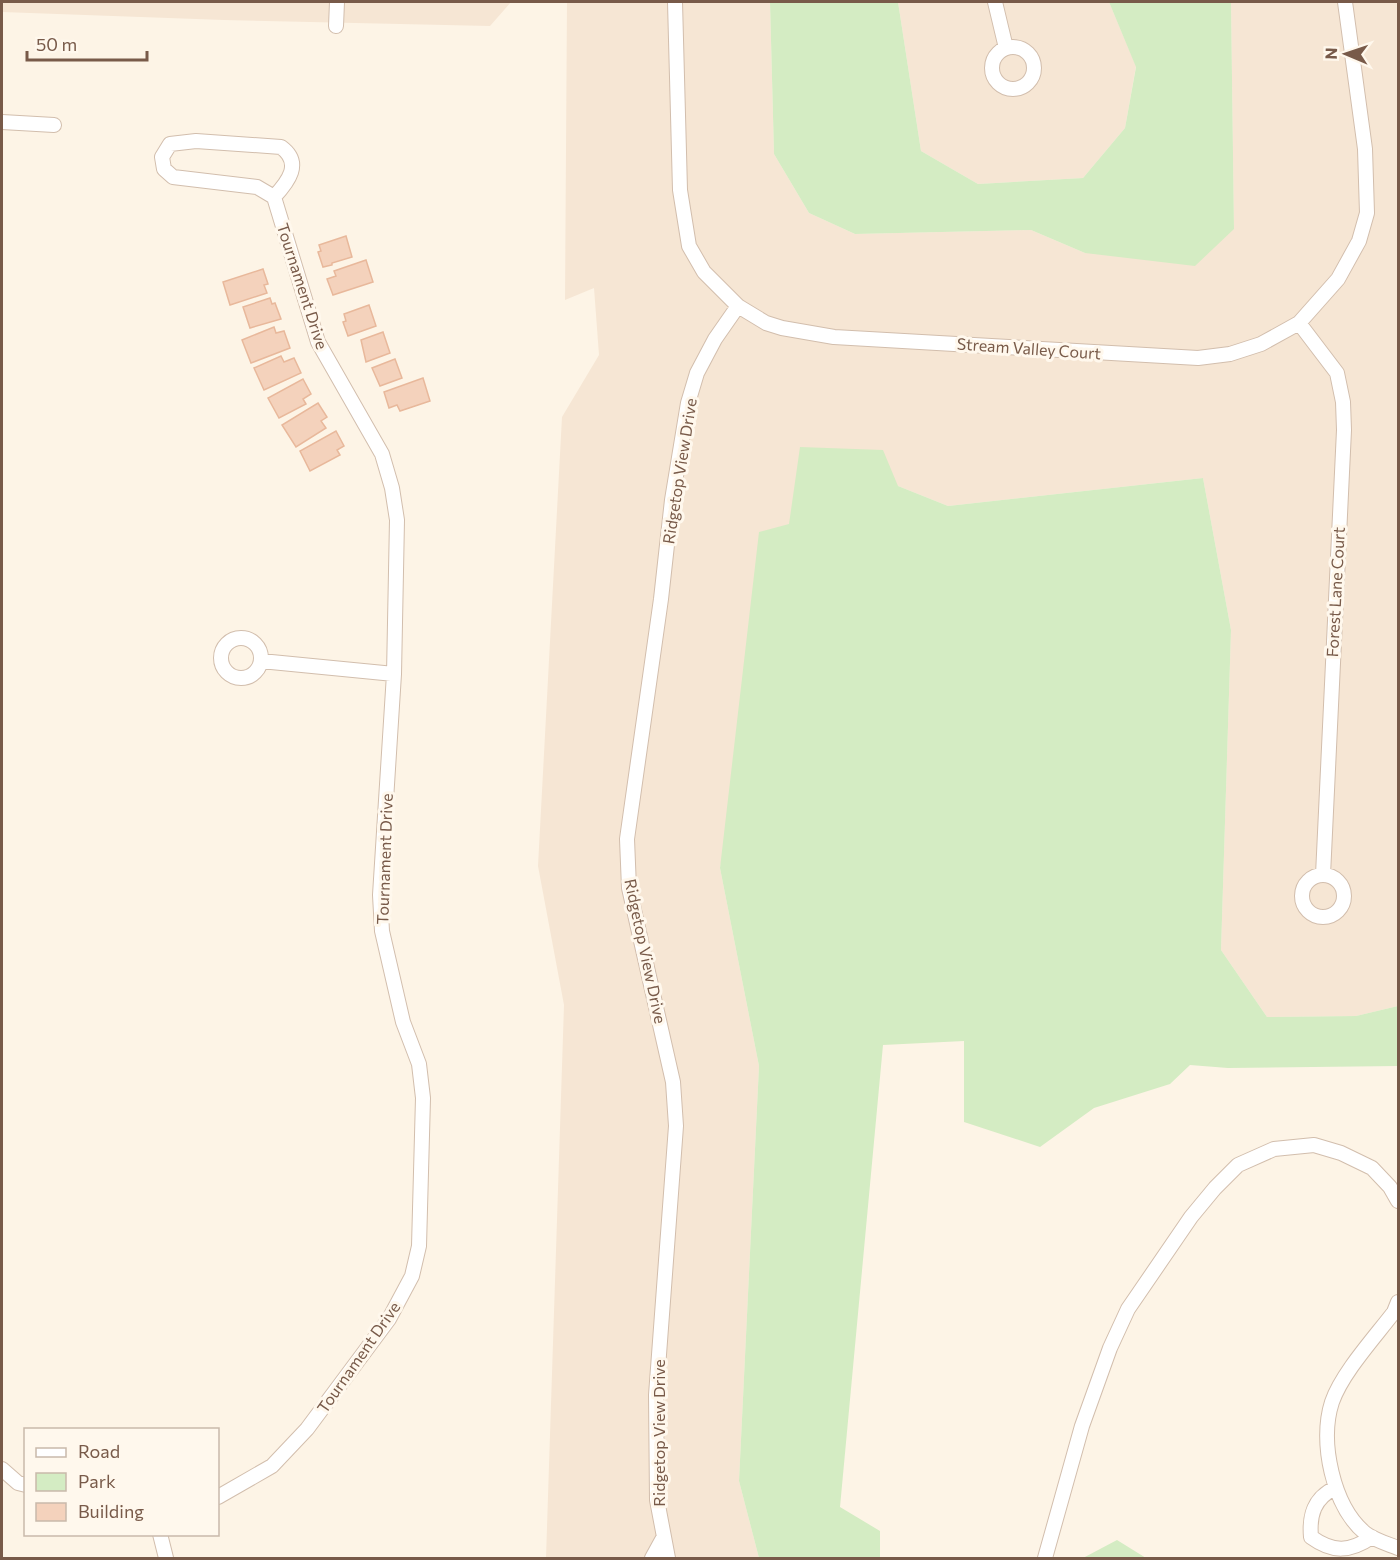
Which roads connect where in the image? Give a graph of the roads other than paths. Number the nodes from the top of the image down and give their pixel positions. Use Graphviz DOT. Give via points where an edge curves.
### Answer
graph roads {
  1 [pos="337,2"];
  2 [pos="675,2"];
  3 [pos="995,2"];
  4 [pos="1345,2"];
  5 [pos="336,26"];
  6 [pos="1006,48"];
  7 [pos="2,122"];
  8 [pos="54,125"];
  9 [pos="274,197"];
  10 [pos="738,306"];
  11 [pos="1299,323"];
  12 [pos="261,661"];
  13 [pos="394,674"];
  14 [pos="1323,875"];
  15 [pos="1398,1201"];
  16 [pos="1398,1302"];
  17 [pos="2,1469"];
  18 [pos="24,1484"];
  19 [pos="1335,1488"];
  20 [pos="219,1496"];
  21 [pos="160,1536"];
  22 [pos="1372,1537"];
  23 [pos="663,1538"];
  24 [pos="1398,1548"];
  25 [pos="166,1558"];
  26 [pos="652,1558"];
  27 [pos="668,1558"];
  28 [pos="1045,1558"];
  1 -- 5 [label="street"];
  2 -- 10 [label="street, Stream Valley Court" via="680,190 689,246 704,272"];
  3 -- 6 [label="street"];
  4 -- 11 [label="street, Stream Valley Court" via="1365,149 1367,213 1359,241 1338,279"];
  7 -- 8 [label="street"];
  9 -- 9 [label="street" via="257,187 173,177 164,169 162,157 170,144 196,141 281,147 293,162 287,183"];
  9 -- 13 [label="street, Tournament Drive" via="318,342 382,454 392,488 398,535"];
  10 -- 11 [label="street, Stream Valley Court" via="782,328 834,337 1198,358 1230,354 1261,344"];
  10 -- 23 [label="street, Ridgetop View Drive" via="715,339 688,403 627,839 629,888 674,1082 676,1125 656,1395 657,1500"];
  11 -- 14 [label="street, Forest Lane Court" via="1337,373 1343,402"];
  12 -- 13 [label="street"];
  13 -- 20 [label="street, Tournament Drive" via="380,895 382,931 403,1022 419,1064 423,1098 419,1246 412,1276 389,1319 307,1429 272,1466"];
  15 -- 28 [label="street" via="1372,1168 1314,1145 1274,1149 1238,1165 1215,1188 1128,1309 1110,1348 1082,1426"];
  16 -- 19 [label="street" via="1332,1402 1327,1432"];
  17 -- 18 [label="street"];
  19 -- 22 [label="street" via="1343,1506"];
  19 -- 22 [label="street" via="1324,1493 1315,1506 1310,1521 1311,1537 1322,1545 1342,1549 1358,1546"];
  21 -- 25 [label="street"];
  22 -- 24 [label="street"];
  23 -- 26 [label="street"];
  23 -- 27 [label="street, Ridgetop View Drive"];
}
